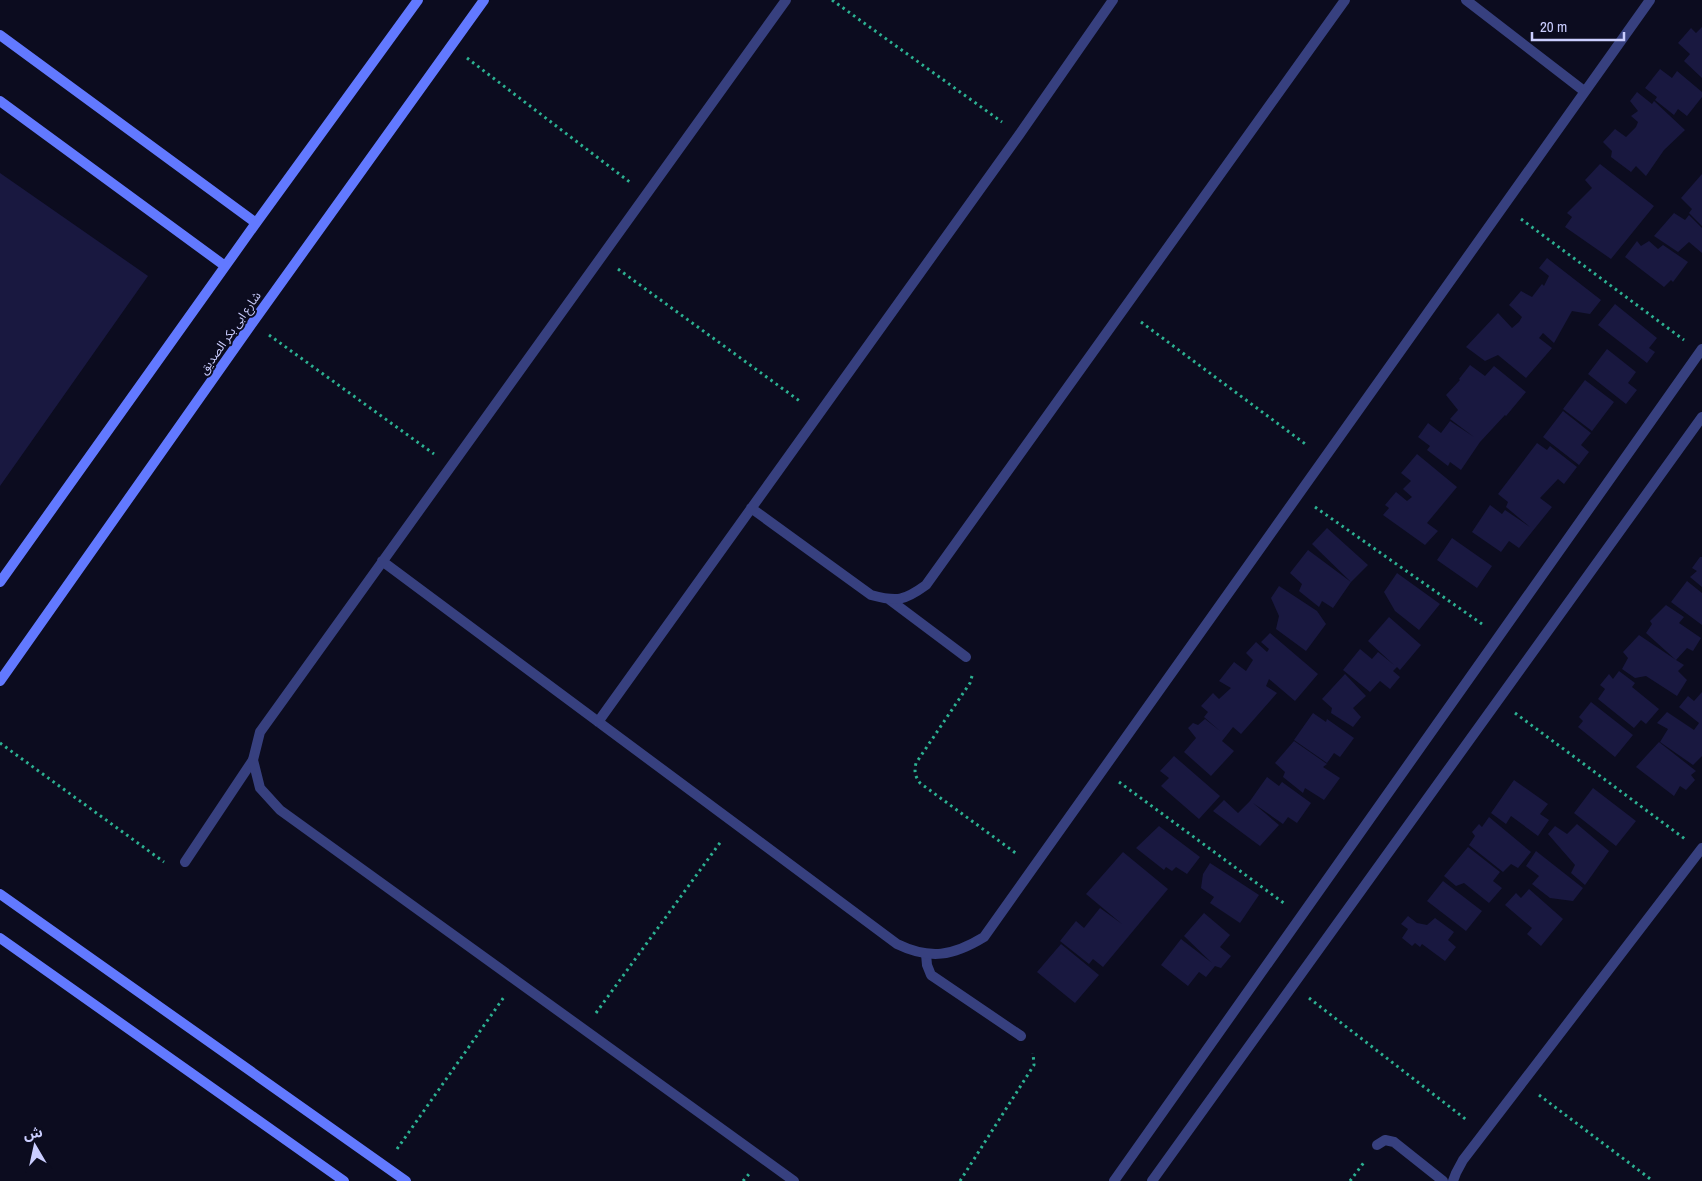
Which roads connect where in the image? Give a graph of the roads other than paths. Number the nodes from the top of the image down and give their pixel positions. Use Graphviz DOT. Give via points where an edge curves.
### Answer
graph roads {
  1 [pos="418,0"];
  2 [pos="484,0"];
  3 [pos="786,0"];
  4 [pos="1113,0"];
  5 [pos="1345,0"];
  6 [pos="1466,0"];
  7 [pos="1650,0"];
  8 [pos="0,35"];
  9 [pos="1584,91"];
  10 [pos="0,102"];
  11 [pos="256,223"];
  12 [pos="225,266"];
  13 [pos="1701,350"];
  14 [pos="1702,417"];
  15 [pos="752,508"];
  16 [pos="382,561"];
  17 [pos="0,582"];
  18 [pos="890,600"];
  19 [pos="966,657"];
  20 [pos="0,681"];
  21 [pos="598,722"];
  22 [pos="253,760"];
  23 [pos="1701,849"];
  24 [pos="185,862"];
  25 [pos="0,894"];
  26 [pos="0,938"];
  27 [pos="926,954"];
  28 [pos="1021,1036"];
  29 [pos="1377,1145"];
  30 [pos="344,1181"];
  31 [pos="406,1181"];
  32 [pos="794,1181"];
  33 [pos="1114,1181"];
  34 [pos="1152,1181"];
  35 [pos="1444,1181"];
  36 [pos="1453,1181"];
  1 -- 11 [label="main road"];
  2 -- 20 [label="main road, شارع ابى بكر الصديق"];
  3 -- 16 [label="street"];
  4 -- 15 [label="street"];
  5 -- 18 [label="street" via="926,585 910,597"];
  6 -- 9 [label="street"];
  7 -- 9 [label="street"];
  8 -- 11 [label="main road"];
  9 -- 27 [label="street" via="984,937 947,954"];
  10 -- 12 [label="main road"];
  11 -- 12 [label="main road"];
  12 -- 17 [label="main road"];
  13 -- 33 [label="street"];
  14 -- 34 [label="street"];
  15 -- 18 [label="street" via="871,595"];
  15 -- 21 [label="street"];
  16 -- 21 [label="street"];
  16 -- 22 [label="street" via="260,732"];
  18 -- 19 [label="street"];
  21 -- 27 [label="street" via="897,944"];
  22 -- 24 [label="street"];
  22 -- 32 [label="street" via="260,788 280,810"];
  23 -- 36 [label="street" via="1464,1160"];
  25 -- 31 [label="main road"];
  26 -- 30 [label="main road"];
  27 -- 28 [label="street" via="931,975"];
  29 -- 35 [label="street" via="1385,1140 1394,1142"];
}
